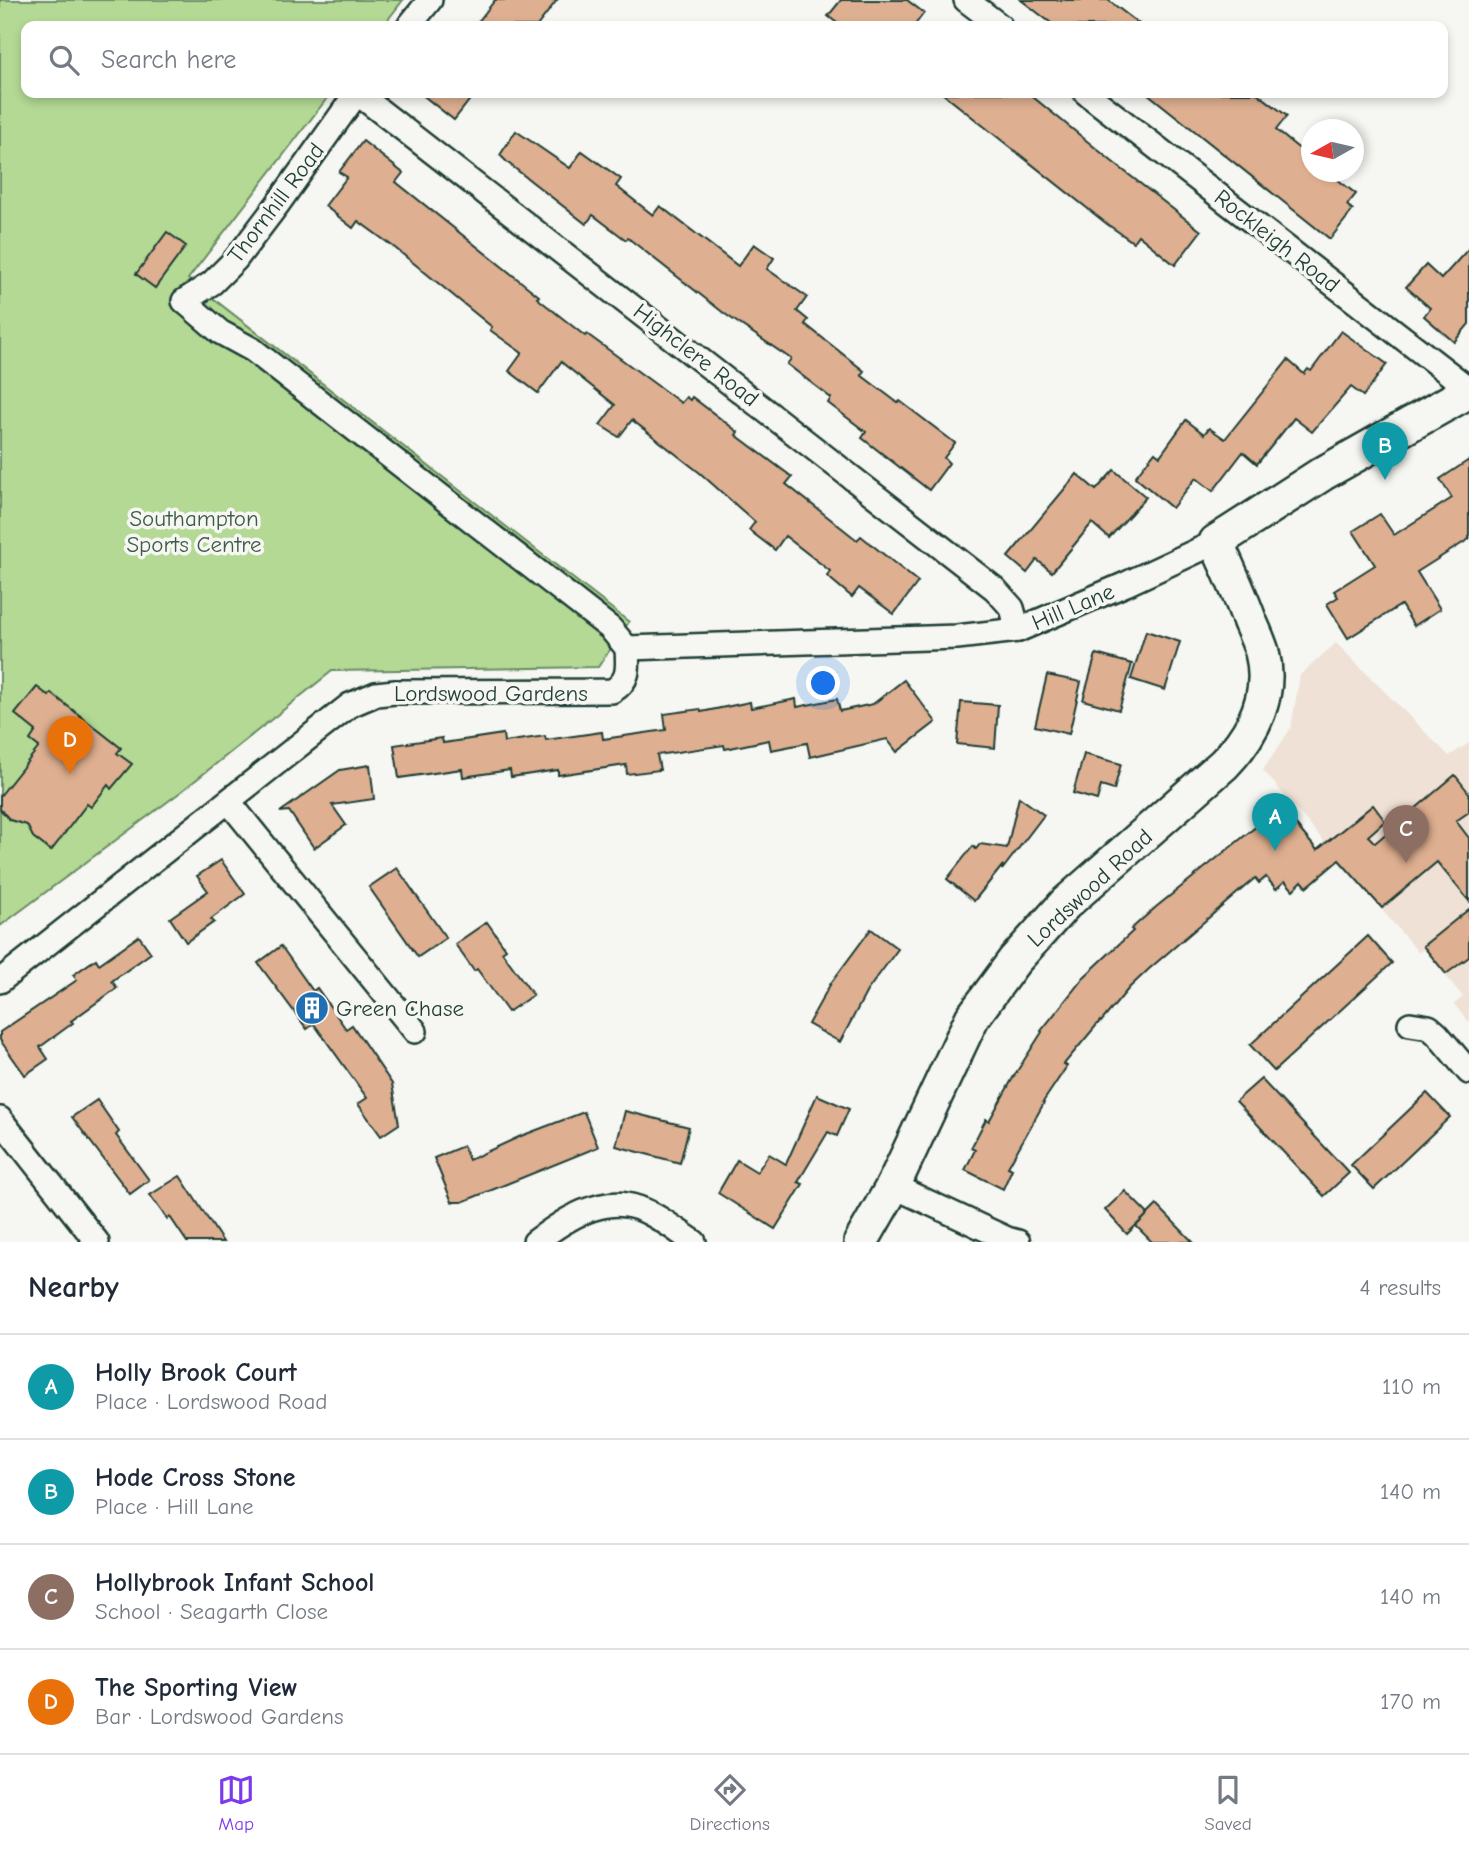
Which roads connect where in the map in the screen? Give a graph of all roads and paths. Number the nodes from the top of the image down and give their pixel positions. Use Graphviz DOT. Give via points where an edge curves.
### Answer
graph roads {
  1 [pos="430,0"];
  2 [pos="966,0"];
  3 [pos="413,21"];
  4 [pos="993,21"];
  5 [pos="353,98"];
  6 [pos="363,98"];
  7 [pos="1092,98"];
  8 [pos="1469,390"];
  9 [pos="1216,542"];
  10 [pos="1018,630"];
  11 [pos="627,648"];
  12 [pos="229,802"];
  13 [pos="0,981"];
  14 [pos="1410,1024"];
  15 [pos="415,1031"];
  16 [pos="1469,1072"];
  17 [pos="0,1118"];
  18 [pos="893,1186"];
  19 [pos="97,1242"];
  20 [pos="535,1242"];
  21 [pos="694,1242"];
  22 [pos="862,1242"];
  23 [pos="1018,1242"];
  1 -- 3 [label="street"];
  2 -- 4 [label="street"];
  5 -- 11 [label="street, Thornhill Road" via="236,259 212,284 184,301 406,468 610,628"];
  6 -- 10 [label="street, Highclere Road" via="995,589 1012,608"];
  7 -- 8 [label="street, Rockleigh Road"];
  8 -- 9 [label="street, Hill Lane" via="1322,474"];
  9 -- 10 [label="street, Hill Lane"];
  9 -- 18 [label="street, Lordswood Road" via="1262,652 1264,695 1250,732 1224,764 1066,904 1014,961 972,1018"];
  10 -- 11 [label="street, Hill Lane" via="957,637"];
  11 -- 12 [label="street, Lordswood Gardens" via="627,676 612,691 395,692 364,698"];
  12 -- 13 [label="street, Lordswood Gardens"];
  12 -- 15 [label="street"];
  14 -- 16 [label="street" via="1429,1027"];
  17 -- 19 [label="street"];
  18 -- 22 [label="street, Lordswood Road"];
  18 -- 23 [label="street"];
  20 -- 21 [label="street" via="589,1209 621,1203 641,1209"];
}
